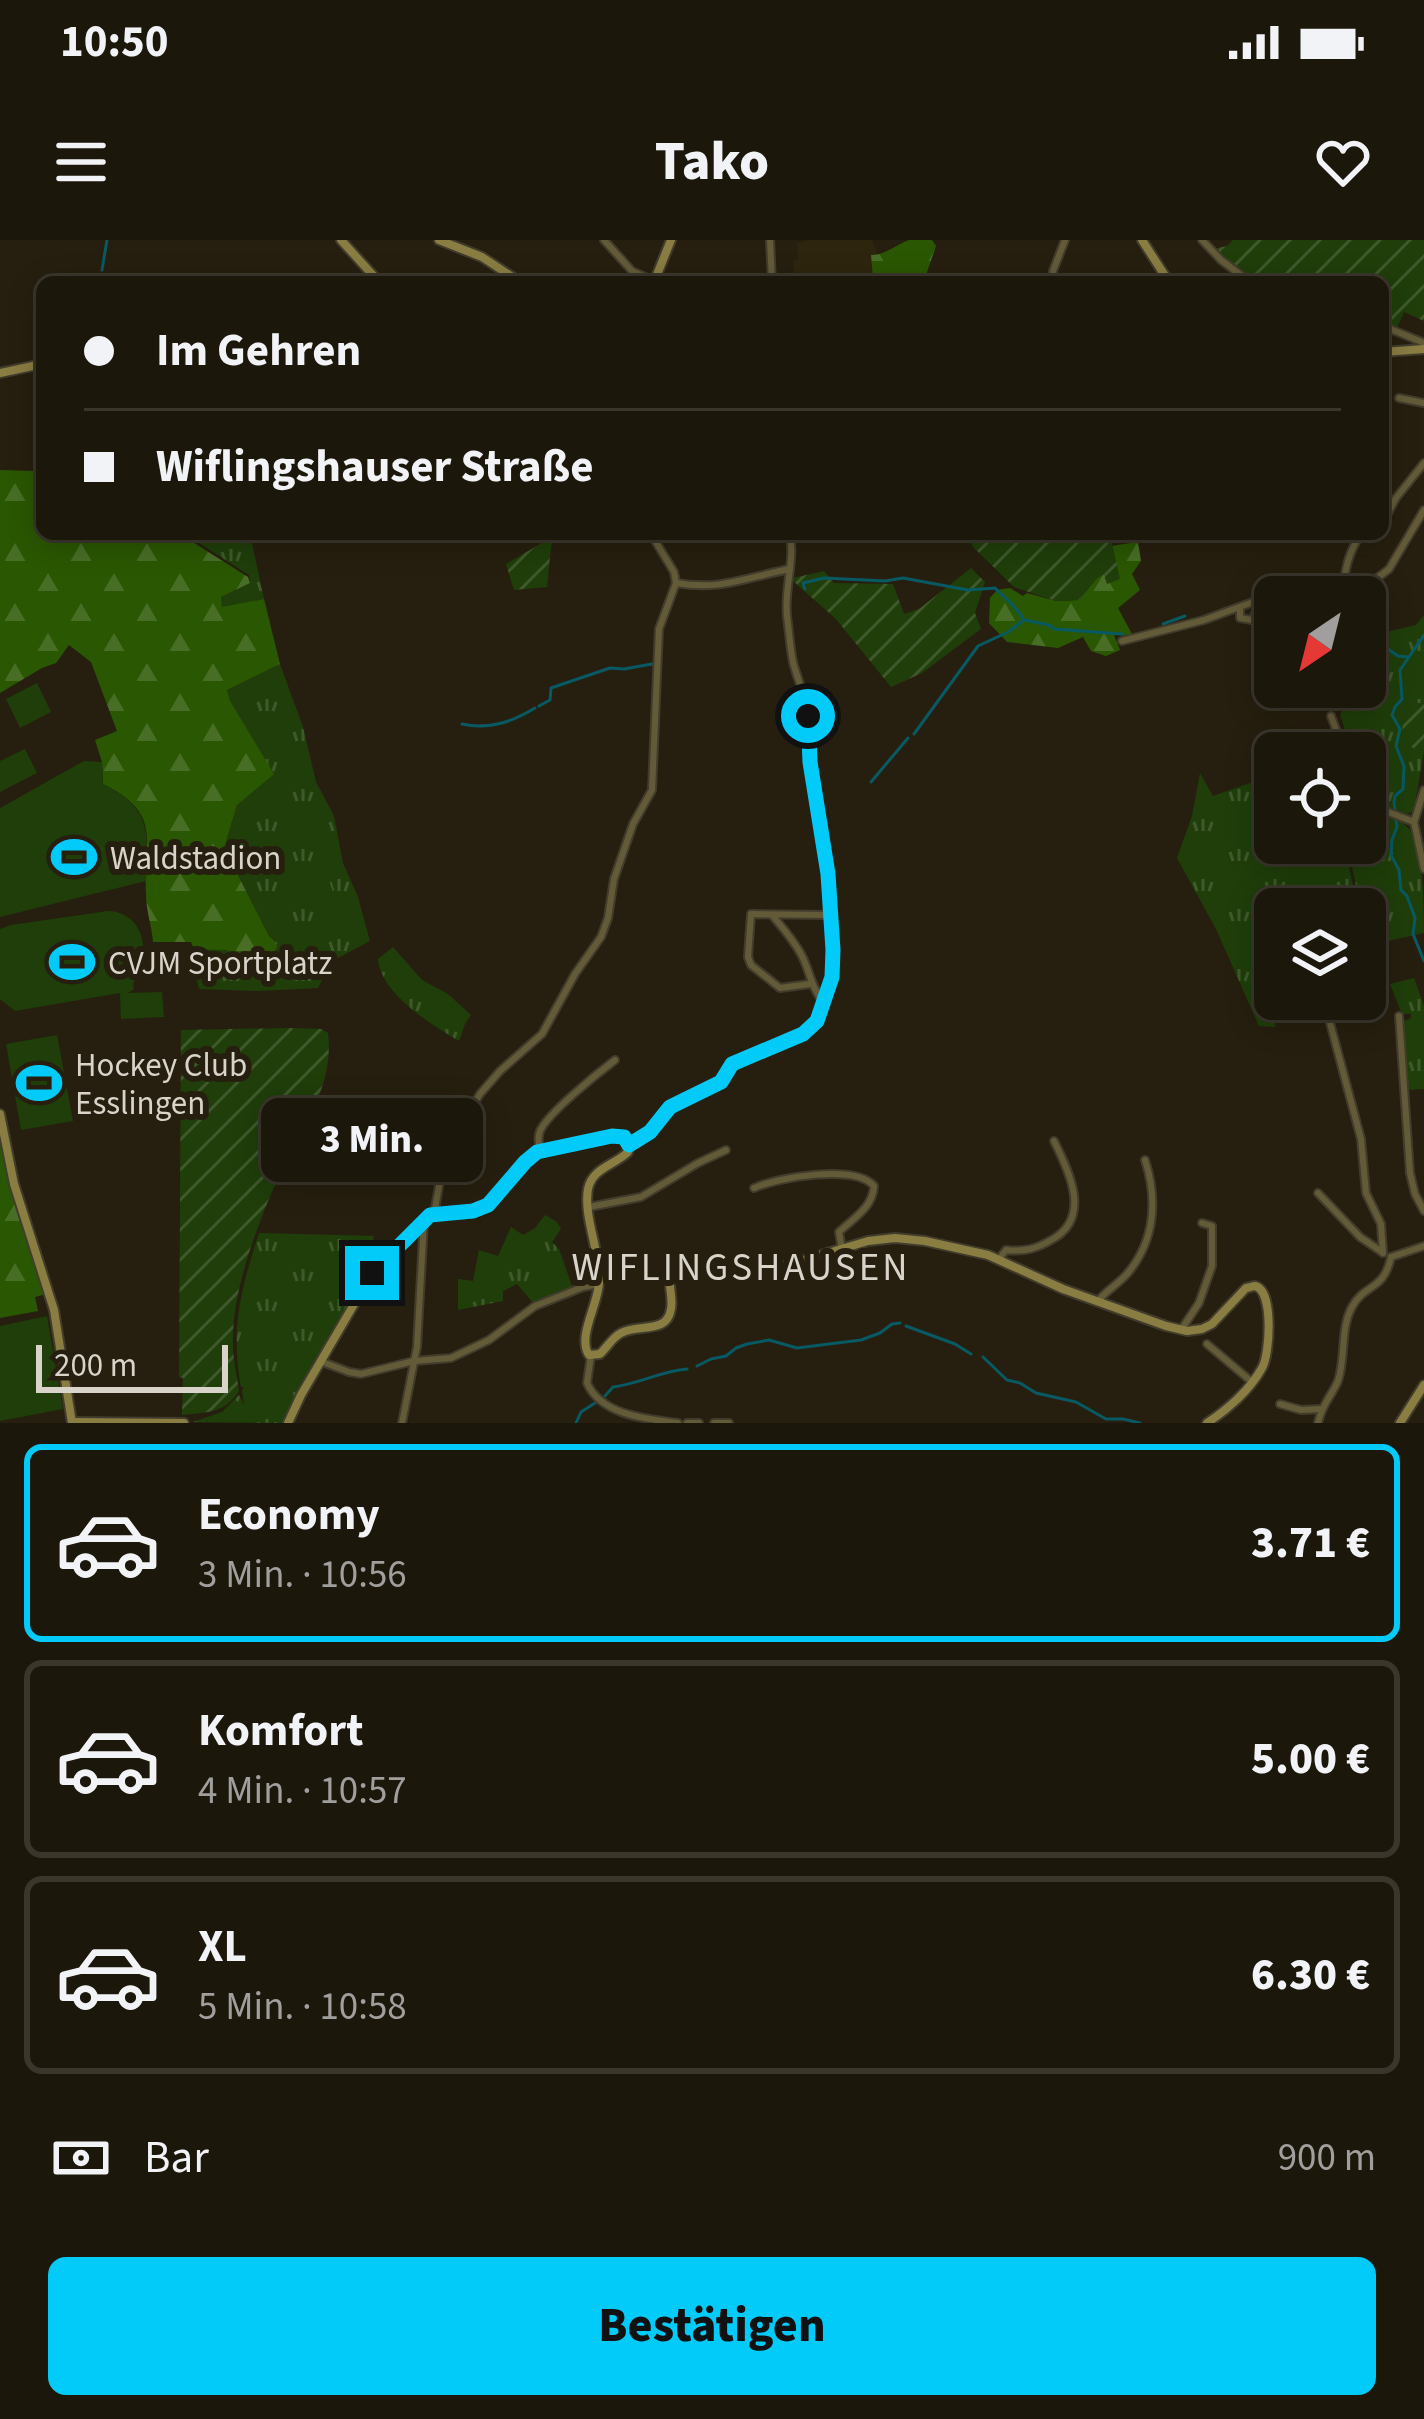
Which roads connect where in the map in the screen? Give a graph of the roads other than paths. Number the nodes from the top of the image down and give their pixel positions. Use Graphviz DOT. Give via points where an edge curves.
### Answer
graph roads {
  1 [pos="340,240"];
  2 [pos="439,240"];
  3 [pos="604,240"];
  4 [pos="671,240"];
  5 [pos="770,240"];
  6 [pos="1065,240"];
  7 [pos="1142,240"];
  8 [pos="1202,240"];
  9 [pos="373,276"];
  10 [pos="511,276"];
  11 [pos="641,276"];
  12 [pos="656,276"];
  13 [pos="772,276"];
  14 [pos="1053,276"];
  15 [pos="1165,276"];
  16 [pos="1242,276"];
  17 [pos="1389,329"];
  18 [pos="1424,346"];
  19 [pos="1389,351"];
  20 [pos="36,365"];
  21 [pos="0,373"];
  22 [pos="1399,398"];
  23 [pos="1424,403"];
  24 [pos="1424,463"];
  25 [pos="1424,510"];
  26 [pos="1389,511"];
  27 [pos="655,540"];
  28 [pos="791,540"];
  29 [pos="1356,540"];
  30 [pos="790,569"];
  31 [pos="1346,576"];
  32 [pos="1381,576"];
  33 [pos="676,583"];
  34 [pos="1254,603"];
  35 [pos="1240,608"];
  36 [pos="1254,616"];
  37 [pos="1122,641"];
  38 [pos="1331,716"];
  39 [pos="1337,732"];
  40 [pos="1424,790"];
  41 [pos="1386,810"];
  42 [pos="1414,822"];
  43 [pos="1424,869"];
  44 [pos="772,915"];
  45 [pos="832,915"];
  46 [pos="810,983"];
  47 [pos="823,1002"];
  48 [pos="1399,1016"];
  49 [pos="1329,1020"];
  50 [pos="614,1060"];
  51 [pos="0,1114"];
  52 [pos="1054,1141"];
  53 [pos="629,1145"];
  54 [pos="726,1150"];
  55 [pos="540,1151"];
  56 [pos="1144,1160"];
  57 [pos="754,1188"];
  58 [pos="1318,1193"];
  59 [pos="589,1208"];
  60 [pos="1424,1210"];
  61 [pos="434,1214"];
  62 [pos="424,1220"];
  63 [pos="1202,1223"];
  64 [pos="1424,1246"];
  65 [pos="842,1250"];
  66 [pos="1387,1255"];
  67 [pos="999,1259"];
  68 [pos="599,1284"];
  69 [pos="1098,1301"];
  70 [pos="1181,1330"];
  71 [pos="1207,1343"];
  72 [pos="591,1355"];
  73 [pos="320,1361"];
  74 [pos="414,1361"];
  75 [pos="1252,1382"];
  76 [pos="1424,1384"];
  77 [pos="1280,1404"];
  78 [pos="1321,1408"];
  79 [pos="72,1422"];
  80 [pos="184,1423"];
  81 [pos="288,1423"];
  82 [pos="403,1423"];
  83 [pos="678,1423"];
  84 [pos="687,1423"];
  85 [pos="699,1423"];
  86 [pos="714,1423"];
  87 [pos="729,1423"];
  88 [pos="1207,1423"];
  89 [pos="1318,1423"];
  90 [pos="1400,1423"];
  1 -- 9 [label="street"];
  2 -- 10 [label="street"];
  3 -- 11 [label="street"];
  4 -- 12 [label="street"];
  5 -- 13 [label="street"];
  6 -- 14 [label="street"];
  7 -- 15 [label="street"];
  8 -- 16 [label="street"];
  17 -- 18 [label="street"];
  18 -- 19 [label="street"];
  20 -- 21 [label="street"];
  22 -- 23 [label="street"];
  24 -- 26 [label="street"];
  25 -- 32 [label="street"];
  27 -- 33 [label="street"];
  28 -- 30 [label="street"];
  29 -- 31 [label="street"];
  30 -- 33 [label="street" via="716,586"];
  30 -- 45 [label="street" via="787,615 808,712"];
  33 -- 61 [label="street" via="659,629 652,790 614,879 605,927 542,1034 498,1073 459,1128"];
  34 -- 35 [label="street"];
  35 -- 36 [label="street" via="1240,618"];
  35 -- 37 [label="street"];
  38 -- 39 [label="street"];
  40 -- 42 [label="street"];
  41 -- 42 [label="street"];
  42 -- 43 [label="street"];
  44 -- 45 [label="street"];
  44 -- 46 [label="street" via="800,952"];
  44 -- 46 [label="street" via="751,914 751,965 780,988"];
  45 -- 47 [label="street" via="832,974"];
  46 -- 47 [label="street"];
  47 -- 53 [label="street" via="808,1031 732,1064 721,1082 670,1107"];
  48 -- 60 [label="street" via="1410,1173"];
  49 -- 66 [label="street"];
  50 -- 55 [label="street" via="544,1124"];
  51 -- 79 [label="street" via="54,1310"];
  52 -- 67 [label="street" via="1070,1179 1072,1223 1040,1247 1006,1250"];
  53 -- 55 [label="street" via="616,1135"];
  53 -- 59 [label="street" via="592,1178"];
  54 -- 59 [label="street" via="645,1196"];
  55 -- 61 [label="street" via="485,1207"];
  56 -- 69 [label="street" via="1154,1204 1148,1235 1129,1271"];
  57 -- 65 [label="street" via="783,1178 869,1179 874,1194 839,1232"];
  58 -- 66 [label="street"];
  59 -- 68 [label="street"];
  61 -- 62 [label="street"];
  62 -- 73 [label="street" via="375,1269"];
  62 -- 74 [label="street"];
  63 -- 70 [label="street" via="1212,1226 1214,1261"];
  64 -- 66 [label="street"];
  65 -- 67 [label="street" via="904,1239"];
  65 -- 72 [label="street" via="754,1275 679,1269 670,1279 665,1322 623,1331"];
  66 -- 78 [label="street" via="1381,1282 1352,1306 1338,1378"];
  67 -- 69 [label="street"];
  68 -- 72 [label="street" via="584,1344"];
  68 -- 74 [label="street" via="535,1306 469,1351"];
  69 -- 70 [label="street"];
  70 -- 75 [label="street" via="1207,1327 1246,1288 1260,1289 1269,1346"];
  71 -- 75 [label="street"];
  72 -- 83 [label="street" via="586,1383 598,1400"];
  73 -- 74 [label="street" via="355,1373"];
  73 -- 81 [label="street"];
  74 -- 82 [label="street"];
  75 -- 88 [label="street"];
  76 -- 90 [label="street"];
  77 -- 78 [label="street"];
  78 -- 89 [label="street"];
  79 -- 80 [label="street"];
  84 -- 85 [label="street"];
  86 -- 87 [label="street"];
}
